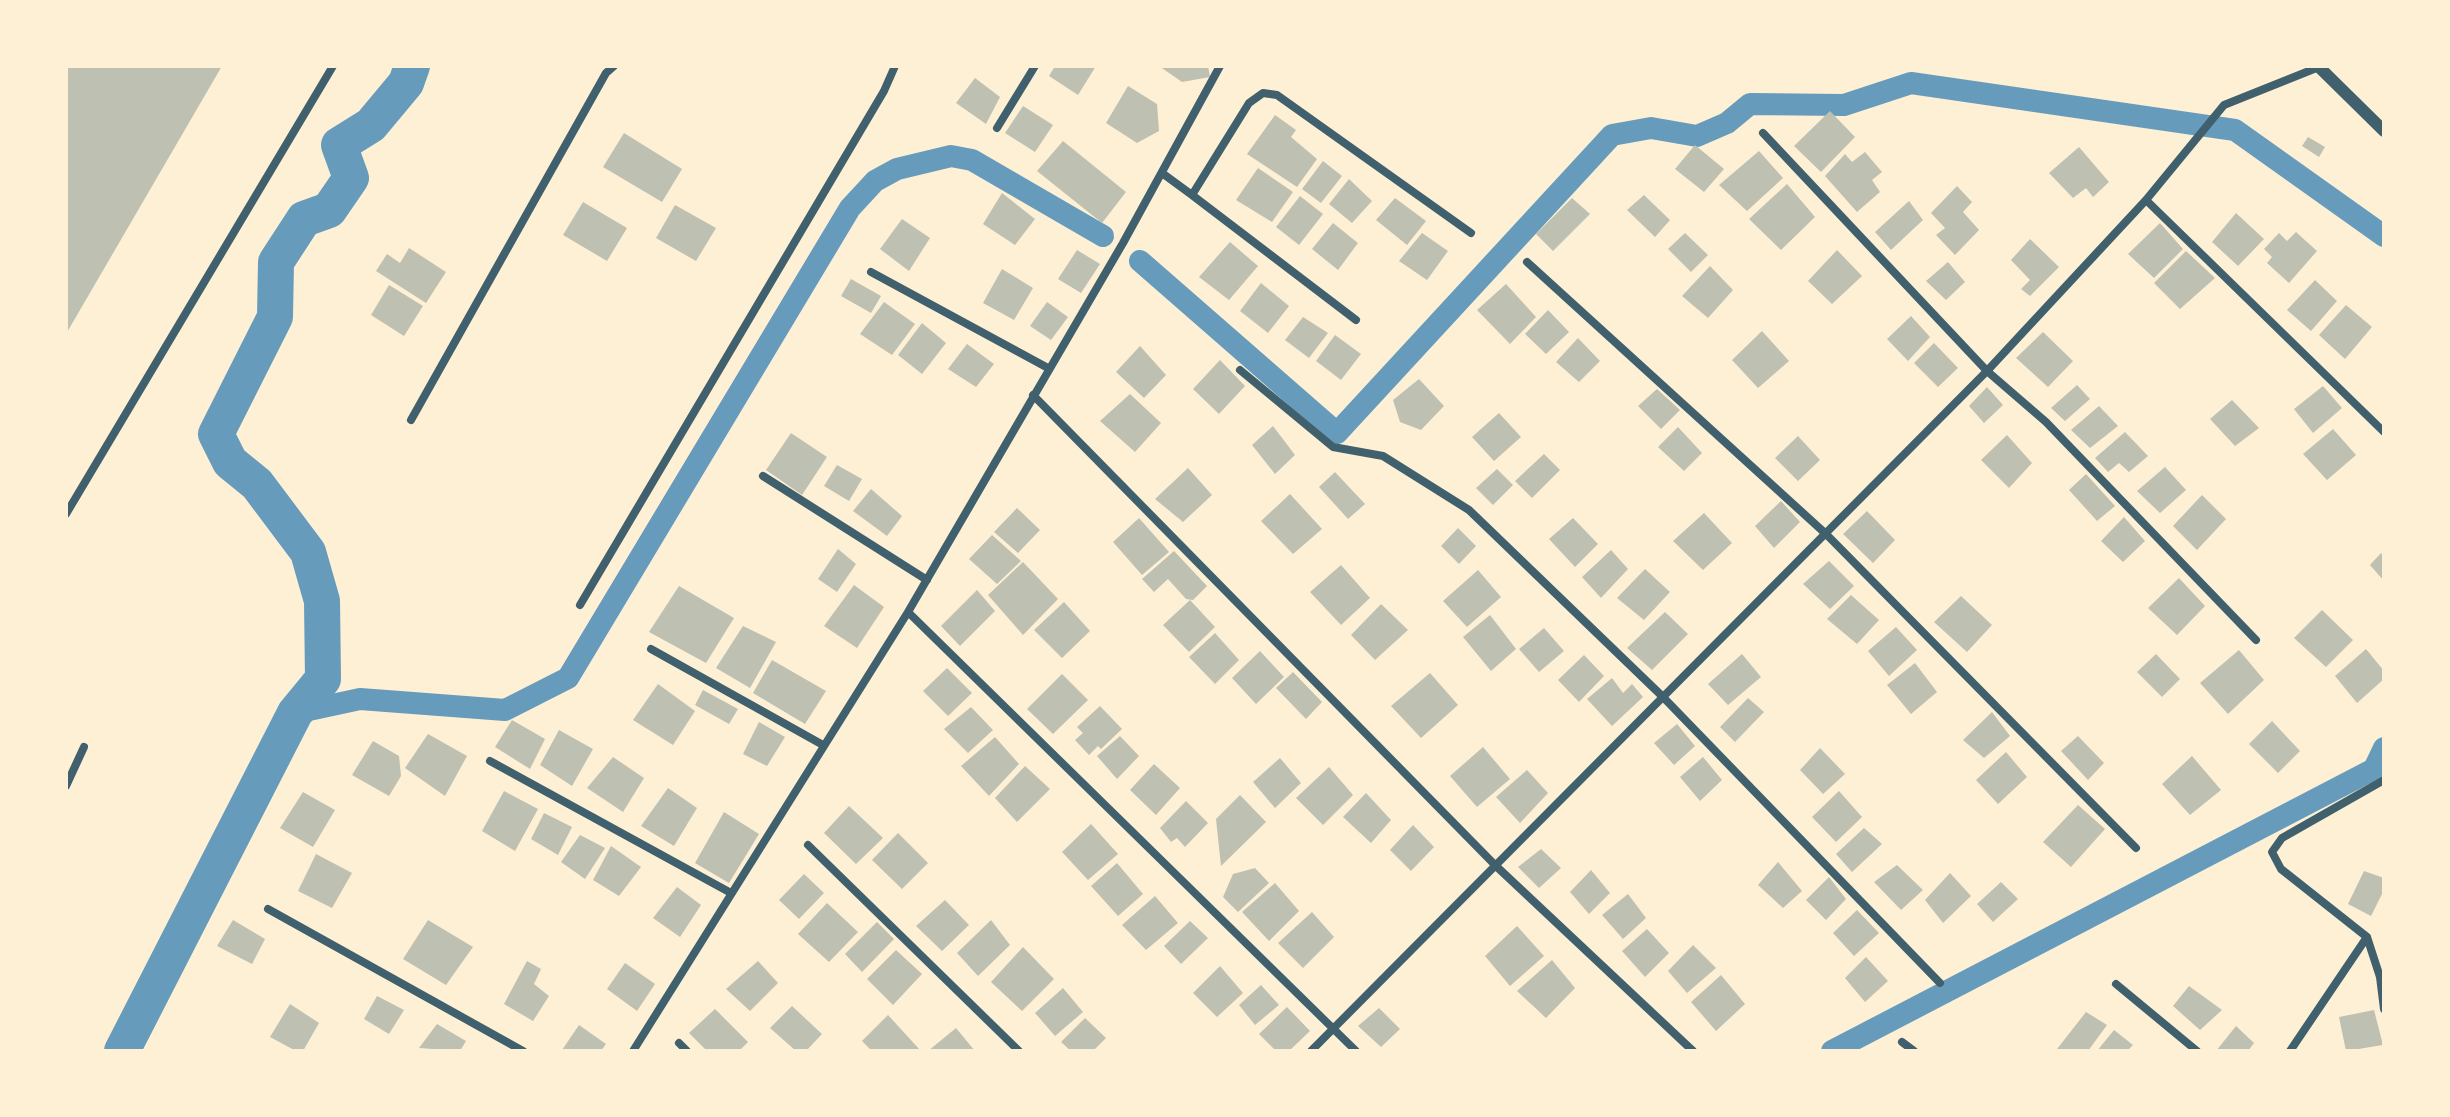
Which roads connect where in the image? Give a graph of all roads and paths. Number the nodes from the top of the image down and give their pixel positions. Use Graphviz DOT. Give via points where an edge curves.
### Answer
graph roads {
  1 [pos="333,66"];
  2 [pos="614,66"];
  3 [pos="895,66"];
  4 [pos="1035,66"];
  5 [pos="1220,66"];
  6 [pos="2319,67"];
  7 [pos="997,128"];
  8 [pos="2384,131"];
  9 [pos="1763,133"];
  10 [pos="1162,173"];
  11 [pos="1192,195"];
  12 [pos="2146,200"];
  13 [pos="1471,233"];
  14 [pos="1527,262"];
  15 [pos="871,272"];
  16 [pos="1356,320"];
  17 [pos="1048,368"];
  18 [pos="1240,370"];
  19 [pos="1987,371"];
  20 [pos="1033,395"];
  21 [pos="411,420"];
  22 [pos="2384,432"];
  23 [pos="763,476"];
  24 [pos="66,514"];
  25 [pos="1826,534"];
  26 [pos="927,580"];
  27 [pos="580,605"];
  28 [pos="908,612"];
  29 [pos="2256,640"];
  30 [pos="651,649"];
  31 [pos="1662,696"];
  32 [pos="823,745"];
  33 [pos="84,747"];
  34 [pos="490,761"];
  35 [pos="2384,780"];
  36 [pos="66,786"];
  37 [pos="808,845"];
  38 [pos="2136,848"];
  39 [pos="1496,866"];
  40 [pos="731,893"];
  41 [pos="268,909"];
  42 [pos="2367,937"];
  43 [pos="1940,983"];
  44 [pos="2116,984"];
  45 [pos="2384,1009"];
  46 [pos="1332,1029"];
  47 [pos="1902,1042"];
  48 [pos="679,1043"];
  49 [pos="523,1051"];
  50 [pos="633,1051"];
  51 [pos="687,1051"];
  52 [pos="1019,1051"];
  53 [pos="1311,1051"];
  54 [pos="1356,1051"];
  55 [pos="1693,1051"];
  56 [pos="1914,1051"];
  57 [pos="2197,1051"];
  58 [pos="2290,1051"];
  1 -- 24 [label="street"];
  2 -- 21 [label="street"];
  3 -- 27 [label="street"];
  4 -- 7 [label="street"];
  5 -- 10 [label="street"];
  6 -- 8 [label="street"];
  6 -- 12 [label="street" via="2224,105"];
  9 -- 19 [label="street"];
  10 -- 11 [label="street"];
  10 -- 17 [label="street"];
  11 -- 13 [label="street" via="1249,103 1263,93 1277,95"];
  11 -- 16 [label="street"];
  12 -- 19 [label="street"];
  12 -- 22 [label="street"];
  14 -- 25 [label="street"];
  15 -- 17 [label="street"];
  17 -- 20 [label="street"];
  18 -- 31 [label="street" via="1333,447 1383,456 1469,510"];
  19 -- 25 [label="street"];
  19 -- 29 [label="street" via="2046,422"];
  20 -- 26 [label="street"];
  20 -- 39 [label="street"];
  23 -- 26 [label="street"];
  25 -- 31 [label="street"];
  25 -- 38 [label="street"];
  26 -- 28 [label="street"];
  28 -- 32 [label="street"];
  28 -- 46 [label="street"];
  30 -- 32 [label="street"];
  31 -- 39 [label="street"];
  31 -- 43 [label="street"];
  32 -- 40 [label="street"];
  33 -- 36 [label="street"];
  34 -- 40 [label="street"];
  35 -- 42 [label="street" via="2282,838 2272,852 2281,869"];
  37 -- 52 [label="street"];
  39 -- 46 [label="street"];
  39 -- 55 [label="street"];
  40 -- 50 [label="street"];
  41 -- 49 [label="street"];
  42 -- 45 [label="street"];
  42 -- 58 [label="street"];
  44 -- 57 [label="street"];
  46 -- 53 [label="street"];
  46 -- 54 [label="street"];
  47 -- 56 [label="street"];
  48 -- 51 [label="street"];
}
